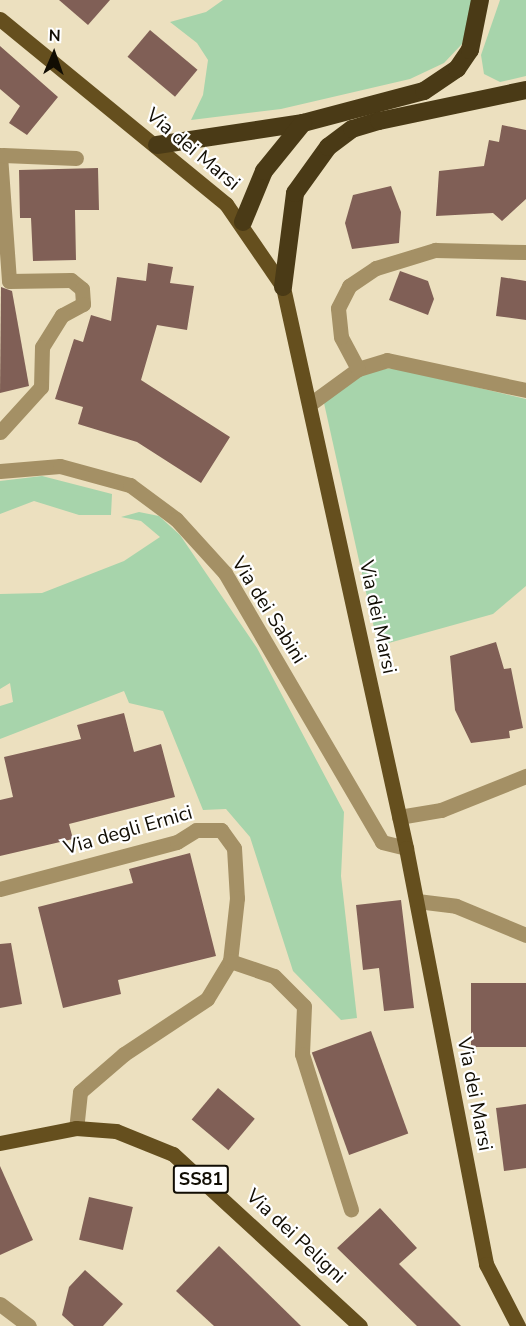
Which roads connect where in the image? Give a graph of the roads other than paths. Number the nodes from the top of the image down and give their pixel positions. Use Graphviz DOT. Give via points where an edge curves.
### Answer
graph roads {
  1 [pos="480,0"];
  2 [pos="0,11"];
  3 [pos="4,22"];
  4 [pos="526,90"];
  5 [pos="303,123"];
  6 [pos="157,145"];
  7 [pos="2,155"];
  8 [pos="76,158"];
  9 [pos="243,222"];
  10 [pos="526,252"];
  11 [pos="283,287"];
  12 [pos="358,369"];
  13 [pos="526,390"];
  14 [pos="310,404"];
  15 [pos="0,432"];
  16 [pos="0,471"];
  17 [pos="526,776"];
  18 [pos="399,817"];
  19 [pos="406,848"];
  20 [pos="0,889"];
  21 [pos="417,901"];
  22 [pos="526,935"];
  23 [pos="230,962"];
  24 [pos="76,1128"];
  25 [pos="0,1143"];
  26 [pos="351,1209"];
  27 [pos="0,1304"];
  28 [pos="29,1326"];
  29 [pos="360,1326"];
  30 [pos="518,1326"];
  1 -- 5 [label="highway" via="470,50 443,81"];
  2 -- 3 [label="main road, Via dei Marsi"];
  3 -- 6 [label="main road, Via dei Marsi"];
  4 -- 11 [label="highway" via="378,121 352,129 328,147 295,193"];
  5 -- 6 [label="highway"];
  5 -- 9 [label="highway" via="264,171"];
  6 -- 9 [label="main road, Via dei Marsi"];
  7 -- 8 [label="street"];
  7 -- 15 [label="street" via="9,281 71,280 82,289 83,304 62,315 42,347 41,387"];
  9 -- 11 [label="main road, Via dei Marsi"];
  10 -- 12 [label="street" via="435,250 376,268 349,286 338,308 340,327"];
  11 -- 14 [label="main road, Via dei Marsi"];
  12 -- 13 [label="street" via="387,360"];
  12 -- 14 [label="street"];
  14 -- 18 [label="main road, Via dei Marsi"];
  16 -- 19 [label="street, Via dei Sabini" via="60,466 118,482 176,519 225,573 382,842"];
  17 -- 18 [label="street" via="441,810"];
  18 -- 19 [label="main road, Via dei Marsi"];
  19 -- 21 [label="main road, Via dei Marsi"];
  20 -- 23 [label="street, Via degli Ernici" via="177,842 196,830 221,830 234,848 237,898"];
  21 -- 22 [label="street" via="456,906"];
  21 -- 30 [label="main road, Via dei Marsi" via="486,1264"];
  23 -- 24 [label="street, Via degli Ernici" via="207,999 124,1054 80,1092"];
  23 -- 26 [label="street" via="274,976 304,1006 303,1054"];
  24 -- 25 [label="main road, Via dei Peligni / SS81"];
  24 -- 29 [label="main road, Via dei Peligni / SS81" via="116,1131 172,1154"];
  27 -- 28 [label="street"];
}
